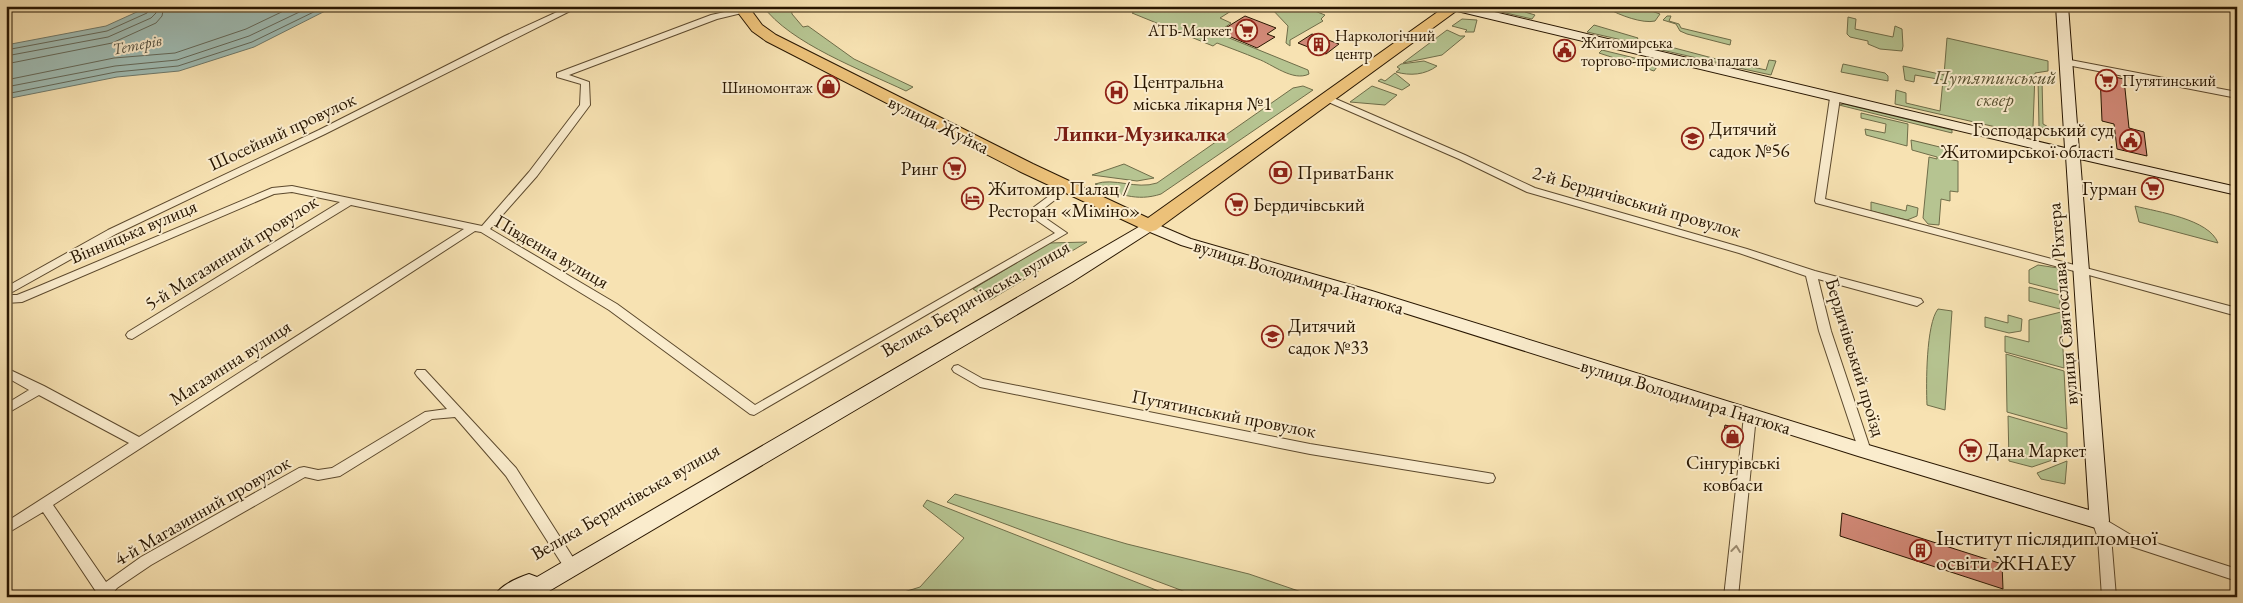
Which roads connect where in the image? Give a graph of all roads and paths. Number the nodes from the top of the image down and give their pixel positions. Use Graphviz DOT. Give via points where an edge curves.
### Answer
graph roads {
  1 [pos="576,6"];
  2 [pos="1453,6"];
  3 [pos="2062,6"];
  4 [pos="742,8"];
  5 [pos="2065,62"];
  6 [pos="2237,95"];
  7 [pos="1835,98"];
  8 [pos="1329,99"];
  9 [pos="2072,154"];
  10 [pos="1065,187"];
  11 [pos="272,191"];
  12 [pos="2237,191"];
  13 [pos="348,202"];
  14 [pos="1145,224"];
  15 [pos="479,229"];
  16 [pos="2081,269"];
  17 [pos="1811,274"];
  18 [pos="7,298"];
  19 [pos="1917,302"];
  20 [pos="2237,312"];
  21 [pos="132,335"];
  22 [pos="958,369"];
  23 [pos="6,372"];
  24 [pos="421,373"];
  25 [pos="40,390"];
  26 [pos="6,410"];
  27 [pos="458,412"];
  28 [pos="1750,416"];
  29 [pos="139,444"];
  30 [pos="1865,451"];
  31 [pos="1488,478"];
  32 [pos="45,504"];
  33 [pos="2099,521"];
  34 [pos="6,529"];
  35 [pos="567,560"];
  36 [pos="2220,570"];
  37 [pos="2237,575"];
  38 [pos="2237,584"];
  39 [pos="106,596"];
  40 [pos="504,597"];
  41 [pos="521,597"];
  42 [pos="1731,597"];
  43 [pos="2109,597"];
  1 -- 18 [label="street, Шосейний провулок" via="354,117 171,203 41,270"];
  2 -- 7 [label="main road"];
  2 -- 8 [label="highway, Велика Бердичівська вулиця"];
  2 -- 14 [label="highway, Велика Бердичівська вулиця"];
  3 -- 5 [label="main road, вулиця Святослава Ріхтера"];
  4 -- 10 [label="highway, вулиця Жуйка" via="756,28 771,38"];
  4 -- 15 [label="street, Магазинна вулиця" via="560,75 585,82 585,105 533,174"];
  5 -- 6 [label="street"];
  5 -- 9 [label="main road, вулиця Святослава Ріхтера"];
  7 -- 9 [label="main road"];
  7 -- 16 [label="street" via="1820,201"];
  8 -- 14 [label="highway, Велика Бердичівська вулиця"];
  8 -- 17 [label="street, 2-й Бердичівський провулок" via="1531,190 1743,250"];
  9 -- 12 [label="main road"];
  9 -- 16 [label="main road, вулиця Святослава Ріхтера"];
  10 -- 14 [label="highway, вулиця Жуйка"];
  10 -- 15 [label="street, Південна вулиця" via="1031,213 1062,233 754,411 613,307"];
  11 -- 13 [label="street, Південна вулиця" via="292,189"];
  11 -- 18 [label="street, Вінницька вулиця" via="18,299"];
  13 -- 15 [label="street, Південна вулиця"];
  13 -- 21 [label="street, 5-й Магазинний провулок"];
  14 -- 28 [label="main road, вулиця Володимира Гнатюка" via="1186,242"];
  14 -- 35 [label="main road, Велика Бердичівська вулиця"];
  14 -- 41 [label="main road, Велика Бердичівська вулиця" via="1066,278"];
  15 -- 29 [label="street, Магазинна вулиця"];
  16 -- 20 [label="street"];
  16 -- 33 [label="main road, вулиця Святослава Ріхтера"];
  17 -- 19 [label="street, 2-й Бердичівський провулок"];
  17 -- 30 [label="street, Бердичівський проїзд" via="1825,331"];
  22 -- 31 [label="street, Путятинський провулок" via="980,383 1310,449"];
  23 -- 25 [label="street"];
  24 -- 27 [label="street"];
  25 -- 26 [label="street"];
  25 -- 29 [label="street"];
  27 -- 35 [label="street" via="511,472"];
  27 -- 39 [label="street, 4-й Магазинний провулок" via="429,415 335,472 318,475 304,472 146,561 112,584"];
  28 -- 30 [label="main road, вулиця Володимира Гнатюка"];
  42 -- 28 [label="street, one-way"];
  29 -- 32 [label="street, Магазинна вулиця"];
  30 -- 33 [label="main road, вулиця Володимира Гнатюка"];
  32 -- 34 [label="street, Магазинна вулиця"];
  32 -- 39 [label="street"];
  33 -- 36 [label="street, вулиця Володимира Гнатюка" via="2126,539"];
  33 -- 43 [label="street, вулиця Святослава Ріхтера" via="2105,538"];
  35 -- 40 [label="main road, Велика Бердичівська вулиця"];
  36 -- 37 [label="street, вулиця Володимира Гнатюка"];
  36 -- 38 [label="street"];
}
